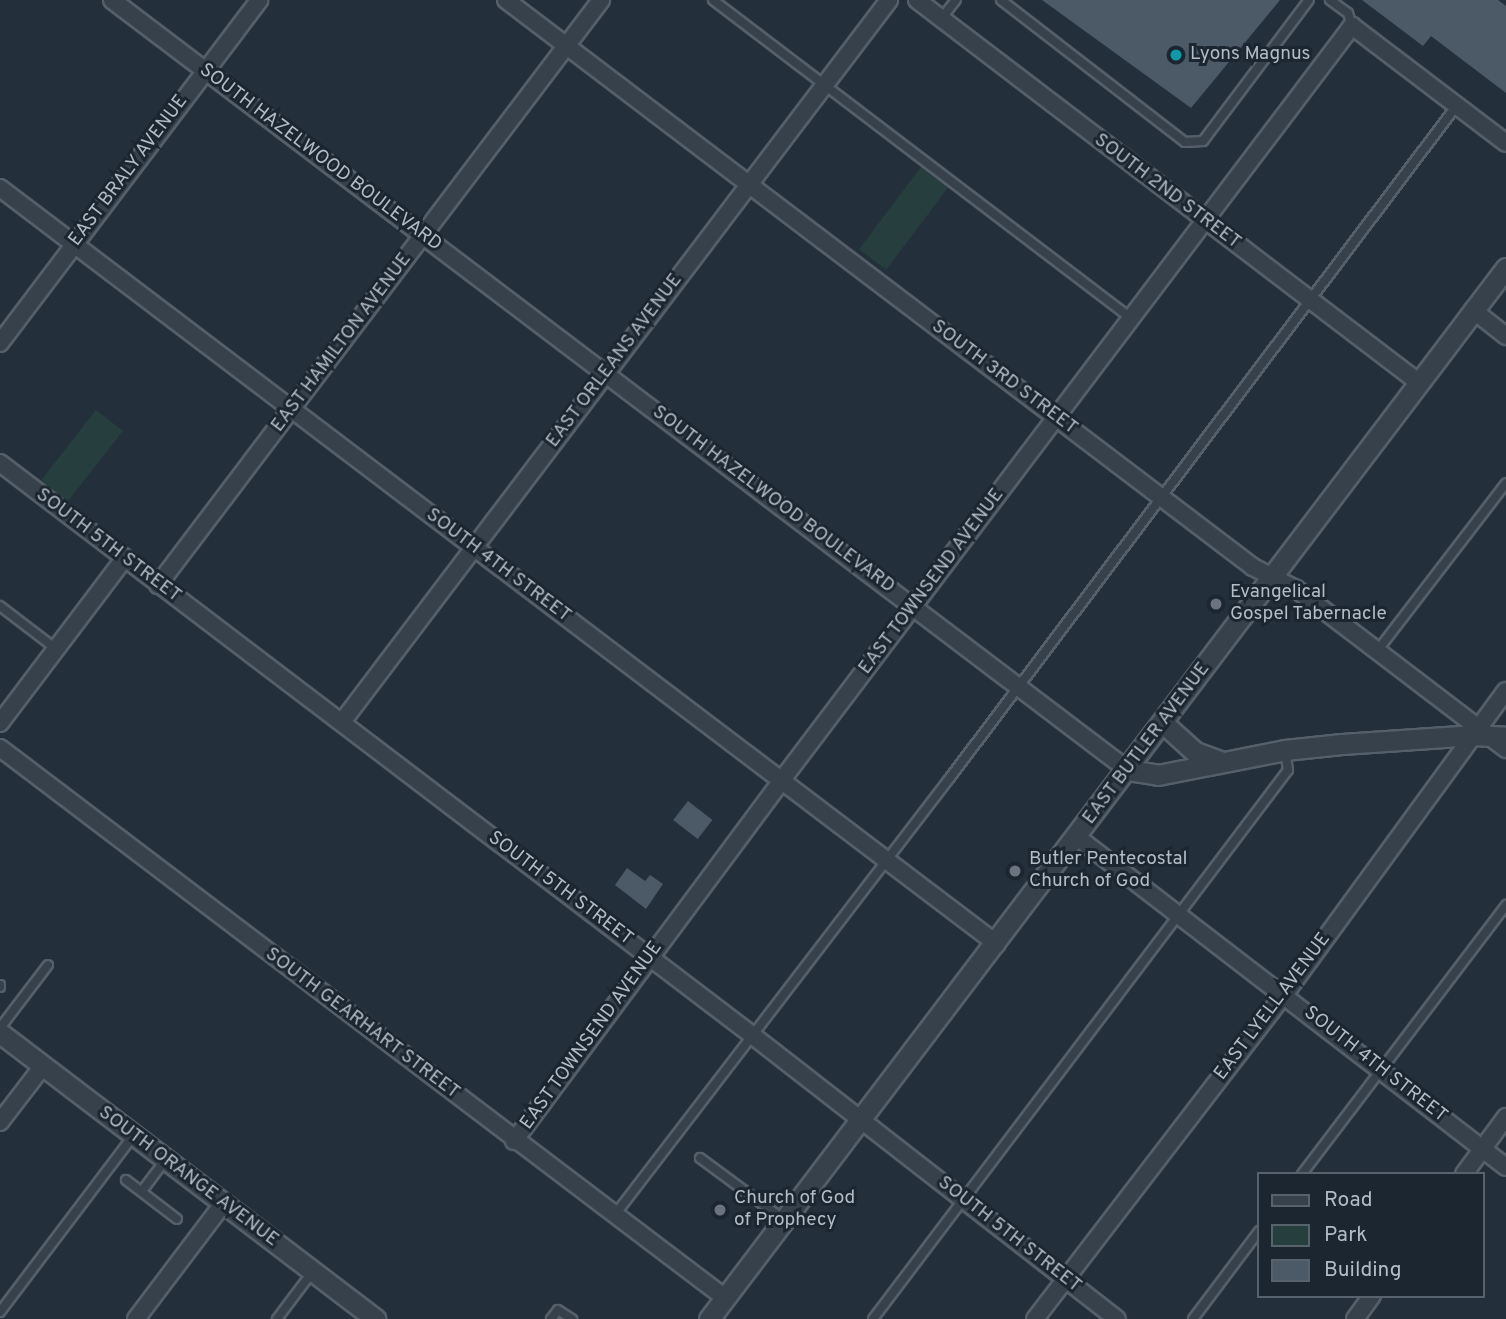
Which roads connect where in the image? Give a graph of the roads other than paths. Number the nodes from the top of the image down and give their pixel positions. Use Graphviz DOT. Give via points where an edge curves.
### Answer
graph roads {
  1 [pos="112,0"];
  2 [pos="258,0"];
  3 [pos="506,0"];
  4 [pos="601,0"];
  5 [pos="713,0"];
  6 [pos="889,0"];
  7 [pos="917,0"];
  8 [pos="956,0"];
  9 [pos="1001,0"];
  10 [pos="1309,0"];
  11 [pos="1330,0"];
  12 [pos="941,19"];
  13 [pos="1352,26"];
  14 [pos="567,46"];
  15 [pos="205,70"];
  16 [pos="824,85"];
  17 [pos="1457,105"];
  18 [pos="1506,143"];
  19 [pos="749,185"];
  20 [pos="0,188"];
  21 [pos="1205,221"];
  22 [pos="422,236"];
  23 [pos="74,244"];
  24 [pos="1506,268"];
  25 [pos="1309,300"];
  26 [pos="1473,310"];
  27 [pos="1132,319"];
  28 [pos="1506,336"];
  29 [pos="0,343"];
  30 [pos="605,374"];
  31 [pos="1418,382"];
  32 [pos="292,409"];
  33 [pos="1057,418"];
  34 [pos="0,463"];
  35 [pos="1506,483"];
  36 [pos="1161,496"];
  37 [pos="473,548"];
  38 [pos="124,559"];
  39 [pos="1273,577"];
  40 [pos="158,585"];
  41 [pos="0,606"];
  42 [pos="914,606"];
  43 [pos="55,648"];
  44 [pos="1378,650"];
  45 [pos="1018,686"];
  46 [pos="1506,691"];
  47 [pos="342,722"];
  48 [pos="0,723"];
  49 [pos="1163,723"];
  50 [pos="1486,734"];
  51 [pos="0,748"];
  52 [pos="1506,749"];
  53 [pos="1285,750"];
  54 [pos="1221,761"];
  55 [pos="1128,769"];
  56 [pos="781,781"];
  57 [pos="1077,837"];
  58 [pos="886,860"];
  59 [pos="1506,905"];
  60 [pos="1177,914"];
  61 [pos="997,944"];
  62 [pos="649,957"];
  63 [pos="48,965"];
  64 [pos="1284,995"];
  65 [pos="0,1030"];
  66 [pos="752,1035"];
  67 [pos="43,1066"];
  68 [pos="1381,1070"];
  69 [pos="1506,1117"];
  70 [pos="862,1119"];
  71 [pos="0,1122"];
  72 [pos="133,1136"];
  73 [pos="514,1141"];
  74 [pos="1482,1149"];
  75 [pos="700,1158"];
  76 [pos="165,1160"];
  77 [pos="1506,1167"];
  78 [pos="1304,1172"];
  79 [pos="1465,1172"];
  80 [pos="126,1180"];
  81 [pos="142,1191"];
  82 [pos="963,1200"];
  83 [pos="223,1204"];
  84 [pos="614,1216"];
  85 [pos="177,1219"];
  86 [pos="784,1220"];
  87 [pos="1258,1232"];
  88 [pos="313,1272"];
  89 [pos="1066,1278"];
  90 [pos="725,1298"];
  91 [pos="1371,1298"];
  92 [pos="0,1312"];
  93 [pos="136,1319"];
  94 [pos="277,1319"];
  95 [pos="376,1319"];
  96 [pos="551,1319"];
  97 [pos="572,1319"];
  98 [pos="709,1319"];
  99 [pos="873,1319"];
  100 [pos="1035,1319"];
  101 [pos="1117,1319"];
  102 [pos="1192,1319"];
  103 [pos="1355,1319"];
  1 -- 15 [label="street, SOUTH HAZELWOOD BOULEVARD"];
  2 -- 15 [label="street, EAST BRALY AVENUE"];
  3 -- 14 [label="street, SOUTH 3RD STREET"];
  4 -- 14 [label="street, EAST HAMILTON AVENUE"];
  5 -- 16 [label="lane"];
  6 -- 16 [label="street, EAST ORLEANS AVENUE"];
  7 -- 12 [label="street, SOUTH 2ND STREET"];
  8 -- 12 [label="lane"];
  9 -- 10 [label="lane" via="1185,142 1203,141"];
  11 -- 13 [label="lane" via="1348,13"];
  12 -- 21 [label="street, SOUTH 2ND STREET"];
  13 -- 17 [label="street"];
  13 -- 21 [label="street, EAST TOWNSEND AVENUE"];
  14 -- 19 [label="street, SOUTH 3RD STREET"];
  14 -- 22 [label="street, EAST HAMILTON AVENUE"];
  15 -- 22 [label="street, SOUTH HAZELWOOD BOULEVARD"];
  15 -- 23 [label="street, EAST BRALY AVENUE"];
  16 -- 19 [label="street, EAST ORLEANS AVENUE"];
  16 -- 27 [label="lane"];
  17 -- 18 [label="street"];
  17 -- 25 [label="lane"];
  19 -- 30 [label="street, EAST ORLEANS AVENUE"];
  19 -- 33 [label="street, SOUTH 3RD STREET"];
  20 -- 23 [label="street, SOUTH 4TH STREET"];
  21 -- 25 [label="street, SOUTH 2ND STREET"];
  21 -- 27 [label="street, EAST TOWNSEND AVENUE"];
  22 -- 30 [label="street, SOUTH HAZELWOOD BOULEVARD"];
  22 -- 32 [label="street, EAST HAMILTON AVENUE"];
  23 -- 29 [label="street, EAST BRALY AVENUE"];
  23 -- 32 [label="street, SOUTH 4TH STREET"];
  24 -- 26 [label="street, EAST BUTLER AVENUE"];
  25 -- 31 [label="street, SOUTH 2ND STREET"];
  25 -- 36 [label="lane"];
  26 -- 28 [label="street"];
  26 -- 31 [label="street, EAST BUTLER AVENUE"];
  27 -- 33 [label="street, EAST TOWNSEND AVENUE"];
  30 -- 37 [label="street, EAST ORLEANS AVENUE"];
  30 -- 42 [label="street, SOUTH HAZELWOOD BOULEVARD"];
  31 -- 39 [label="street, EAST BUTLER AVENUE"];
  32 -- 37 [label="street, SOUTH 4TH STREET"];
  32 -- 40 [label="street, EAST HAMILTON AVENUE"];
  33 -- 36 [label="street, SOUTH 3RD STREET"];
  33 -- 42 [label="street, EAST TOWNSEND AVENUE"];
  34 -- 38 [label="street, SOUTH 5TH STREET"];
  35 -- 44 [label="lane"];
  36 -- 39 [label="street, SOUTH 3RD STREET" via="1253,567"];
  36 -- 45 [label="lane"];
  37 -- 47 [label="street, EAST ORLEANS AVENUE"];
  37 -- 56 [label="street, SOUTH 4TH STREET"];
  38 -- 40 [label="street, SOUTH 5TH STREET"];
  38 -- 43 [label="street"];
  39 -- 44 [label="street, SOUTH 3RD STREET"];
  39 -- 49 [label="street, EAST BUTLER AVENUE"];
  40 -- 47 [label="street, SOUTH 5TH STREET"];
  41 -- 43 [label="lane"];
  42 -- 45 [label="street, SOUTH HAZELWOOD BOULEVARD"];
  42 -- 56 [label="street, EAST TOWNSEND AVENUE"];
  43 -- 48 [label="street"];
  44 -- 50 [label="street, SOUTH 3RD STREET"];
  45 -- 55 [label="street, SOUTH HAZELWOOD BOULEVARD"];
  45 -- 58 [label="lane"];
  46 -- 50 [label="street, EAST LYELL AVENUE"];
  47 -- 62 [label="street, SOUTH 5TH STREET"];
  49 -- 54 [label="street" via="1195,752"];
  49 -- 55 [label="street, EAST BUTLER AVENUE"];
  50 -- 52 [label="street, SOUTH 3RD STREET"];
  50 -- 53 [label="street, SOUTH HAZELWOOD BOULEVARD"];
  50 -- 64 [label="street, EAST LYELL AVENUE"];
  51 -- 73 [label="street, SOUTH GEARHART STREET"];
  53 -- 54 [label="street, SOUTH HAZELWOOD BOULEVARD"];
  53 -- 60 [label="lane" via="1287,770"];
  54 -- 55 [label="street, SOUTH HAZELWOOD BOULEVARD" via="1158,775"];
  55 -- 57 [label="street, EAST BUTLER AVENUE"];
  56 -- 58 [label="street, SOUTH 4TH STREET"];
  56 -- 62 [label="street, EAST TOWNSEND AVENUE"];
  57 -- 60 [label="street, SOUTH 4TH STREET"];
  57 -- 61 [label="street, EAST BUTLER AVENUE"];
  58 -- 61 [label="street, SOUTH 4TH STREET"];
  58 -- 66 [label="lane"];
  59 -- 68 [label="lane"];
  60 -- 64 [label="street, SOUTH 4TH STREET"];
  60 -- 82 [label="lane"];
  61 -- 70 [label="street, EAST BUTLER AVENUE"];
  62 -- 66 [label="street, SOUTH 5TH STREET"];
  62 -- 73 [label="street, EAST TOWNSEND AVENUE"];
  63 -- 65 [label="lane"];
  64 -- 68 [label="street, SOUTH 4TH STREET"];
  64 -- 89 [label="street, EAST LYELL AVENUE"];
  65 -- 67 [label="street, SOUTH ORANGE AVENUE"];
  66 -- 70 [label="street, SOUTH 5TH STREET"];
  66 -- 84 [label="lane"];
  67 -- 71 [label="street"];
  67 -- 72 [label="street, SOUTH ORANGE AVENUE"];
  68 -- 74 [label="street, SOUTH 4TH STREET"];
  68 -- 78 [label="lane"];
  69 -- 74 [label="street"];
  70 -- 82 [label="street, SOUTH 5TH STREET"];
  70 -- 86 [label="street, EAST BUTLER AVENUE"];
  72 -- 76 [label="street, SOUTH ORANGE AVENUE"];
  72 -- 92 [label="lane"];
  73 -- 84 [label="street, SOUTH GEARHART STREET"];
  74 -- 77 [label="street, SOUTH 4TH STREET"];
  74 -- 79 [label="street"];
  75 -- 86 [label="lane"];
  76 -- 81 [label="lane"];
  76 -- 83 [label="street, SOUTH ORANGE AVENUE"];
  80 -- 81 [label="lane"];
  81 -- 85 [label="lane"];
  82 -- 89 [label="street, SOUTH 5TH STREET"];
  82 -- 99 [label="lane"];
  83 -- 88 [label="street, SOUTH ORANGE AVENUE"];
  83 -- 93 [label="street"];
  84 -- 90 [label="street, SOUTH GEARHART STREET"];
  86 -- 90 [label="street, EAST BUTLER AVENUE"];
  87 -- 102 [label="lane"];
  88 -- 94 [label="lane"];
  88 -- 95 [label="street, SOUTH ORANGE AVENUE"];
  89 -- 100 [label="street, EAST LYELL AVENUE"];
  89 -- 101 [label="street, SOUTH 5TH STREET"];
  90 -- 98 [label="street, EAST BUTLER AVENUE"];
  91 -- 103 [label="street"];
  96 -- 97 [label="lane" via="558,1310"];
}
